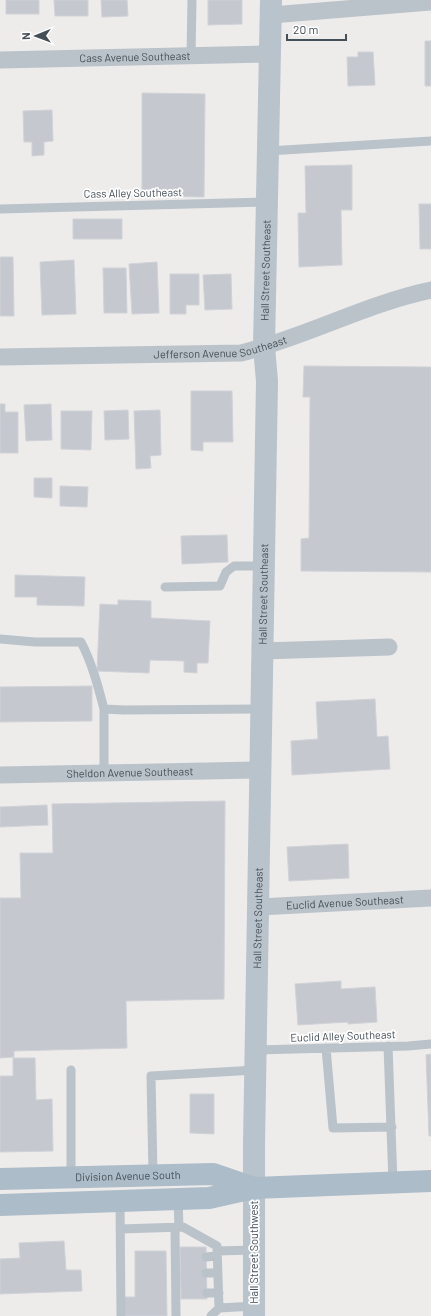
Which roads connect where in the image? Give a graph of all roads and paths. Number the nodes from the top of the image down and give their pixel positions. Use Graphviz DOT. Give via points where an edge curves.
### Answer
graph roads {
  1 [pos="192,0"];
  2 [pos="404,2"];
  3 [pos="431,2"];
  4 [pos="271,8"];
  5 [pos="270,54"];
  6 [pos="191,56"];
  7 [pos="0,60"];
  8 [pos="431,141"];
  9 [pos="268,151"];
  10 [pos="267,202"];
  11 [pos="0,208"];
  12 [pos="431,290"];
  13 [pos="264,348"];
  14 [pos="0,357"];
  15 [pos="264,566"];
  16 [pos="165,587"];
  17 [pos="0,639"];
  18 [pos="389,647"];
  19 [pos="263,650"];
  20 [pos="104,709"];
  21 [pos="262,709"];
  22 [pos="261,770"];
  23 [pos="104,773"];
  24 [pos="0,775"];
  25 [pos="431,898"];
  26 [pos="259,907"];
  27 [pos="431,1044"];
  28 [pos="388,1046"];
  29 [pos="326,1048"];
  30 [pos="256,1060"];
  31 [pos="71,1070"];
  32 [pos="392,1127"];
  33 [pos="153,1174"];
  34 [pos="71,1177"];
  35 [pos="0,1179"];
  36 [pos="431,1181"];
  37 [pos="393,1183"];
  38 [pos="254,1188"];
  39 [pos="178,1200"];
  40 [pos="120,1201"];
  41 [pos="0,1205"];
  42 [pos="177,1227"];
  43 [pos="120,1229"];
  44 [pos="254,1250"];
  45 [pos="217,1254"];
  46 [pos="206,1257"];
  47 [pos="206,1273"];
  48 [pos="218,1273"];
  49 [pos="207,1293"];
  50 [pos="219,1293"];
  51 [pos="219,1308"];
  52 [pos="254,1311"];
  53 [pos="121,1316"];
  54 [pos="176,1316"];
  55 [pos="211,1316"];
  1 -- 6 [label="lane"];
  2 -- 3 [label="street"];
  2 -- 4 [label="street"];
  4 -- 5 [label="main road, Hall Street Southeast"];
  5 -- 6 [label="street, Cass Avenue Southeast"];
  5 -- 9 [label="main road, Hall Street Southeast"];
  6 -- 7 [label="street, Cass Avenue Southeast"];
  8 -- 9 [label="lane"];
  9 -- 10 [label="main road, Hall Street Southeast"];
  10 -- 11 [label="lane, Cass Alley Southeast"];
  10 -- 13 [label="main road, Hall Street Southeast"];
  12 -- 13 [label="street, Jefferson Avenue Southeast" via="379,305"];
  13 -- 14 [label="street, Jefferson Avenue Southeast" via="240,353"];
  13 -- 15 [label="main road, Hall Street Southeast" via="268,381"];
  15 -- 16 [label="lane" via="234,566 226,572 220,586"];
  15 -- 19 [label="main road, Hall Street Southeast"];
  17 -- 20 [label="lane" via="81,642 98,685"];
  18 -- 19 [label="street"];
  19 -- 21 [label="main road, Hall Street Southeast"];
  20 -- 21 [label="lane"];
  20 -- 23 [label="lane"];
  21 -- 22 [label="main road, Hall Street Southeast"];
  22 -- 23 [label="street, Sheldon Avenue Southeast"];
  22 -- 26 [label="main road, Hall Street Southeast"];
  23 -- 24 [label="street, Sheldon Avenue Southeast"];
  25 -- 26 [label="street, Euclid Avenue Southeast"];
  26 -- 30 [label="main road, Hall Street Southeast"];
  27 -- 28 [label="lane, Euclid Alley Southeast"];
  28 -- 29 [label="lane, Euclid Alley Southeast"];
  28 -- 32 [label="lane"];
  29 -- 30 [label="lane, Euclid Alley Southeast"];
  29 -- 32 [label="lane" via="333,1128"];
  30 -- 33 [label="lane, Euclid Alley Southeast" via="151,1076"];
  30 -- 38 [label="main road, Hall Street Southeast"];
  31 -- 34 [label="lane"];
  32 -- 37 [label="lane"];
  33 -- 34 [label="main road, Division Avenue South"];
  33 -- 38 [label="main road, Division Avenue South" via="213,1174"];
  34 -- 35 [label="main road, Division Avenue South"];
  36 -- 37 [label="main road, Division Avenue South"];
  37 -- 38 [label="main road, Division Avenue South"];
  38 -- 39 [label="main road, Division Avenue South" via="209,1198"];
  38 -- 44 [label="main road, Hall Street Southwest"];
  39 -- 40 [label="main road, Division Avenue South"];
  39 -- 42 [label="lane"];
  40 -- 41 [label="main road, Division Avenue South"];
  40 -- 43 [label="lane"];
  42 -- 43 [label="lane"];
  42 -- 45 [label="lane" via="183,1227 217,1246"];
  42 -- 54 [label="lane"];
  43 -- 53 [label="lane"];
  44 -- 45 [label="lane"];
  44 -- 52 [label="main road, Hall Street Southwest"];
  45 -- 46 [label="lane"];
  45 -- 48 [label="lane"];
  47 -- 48 [label="lane"];
  48 -- 50 [label="lane"];
  49 -- 50 [label="lane"];
  50 -- 51 [label="lane"];
  51 -- 52 [label="lane"];
  51 -- 55 [label="lane"];
}
